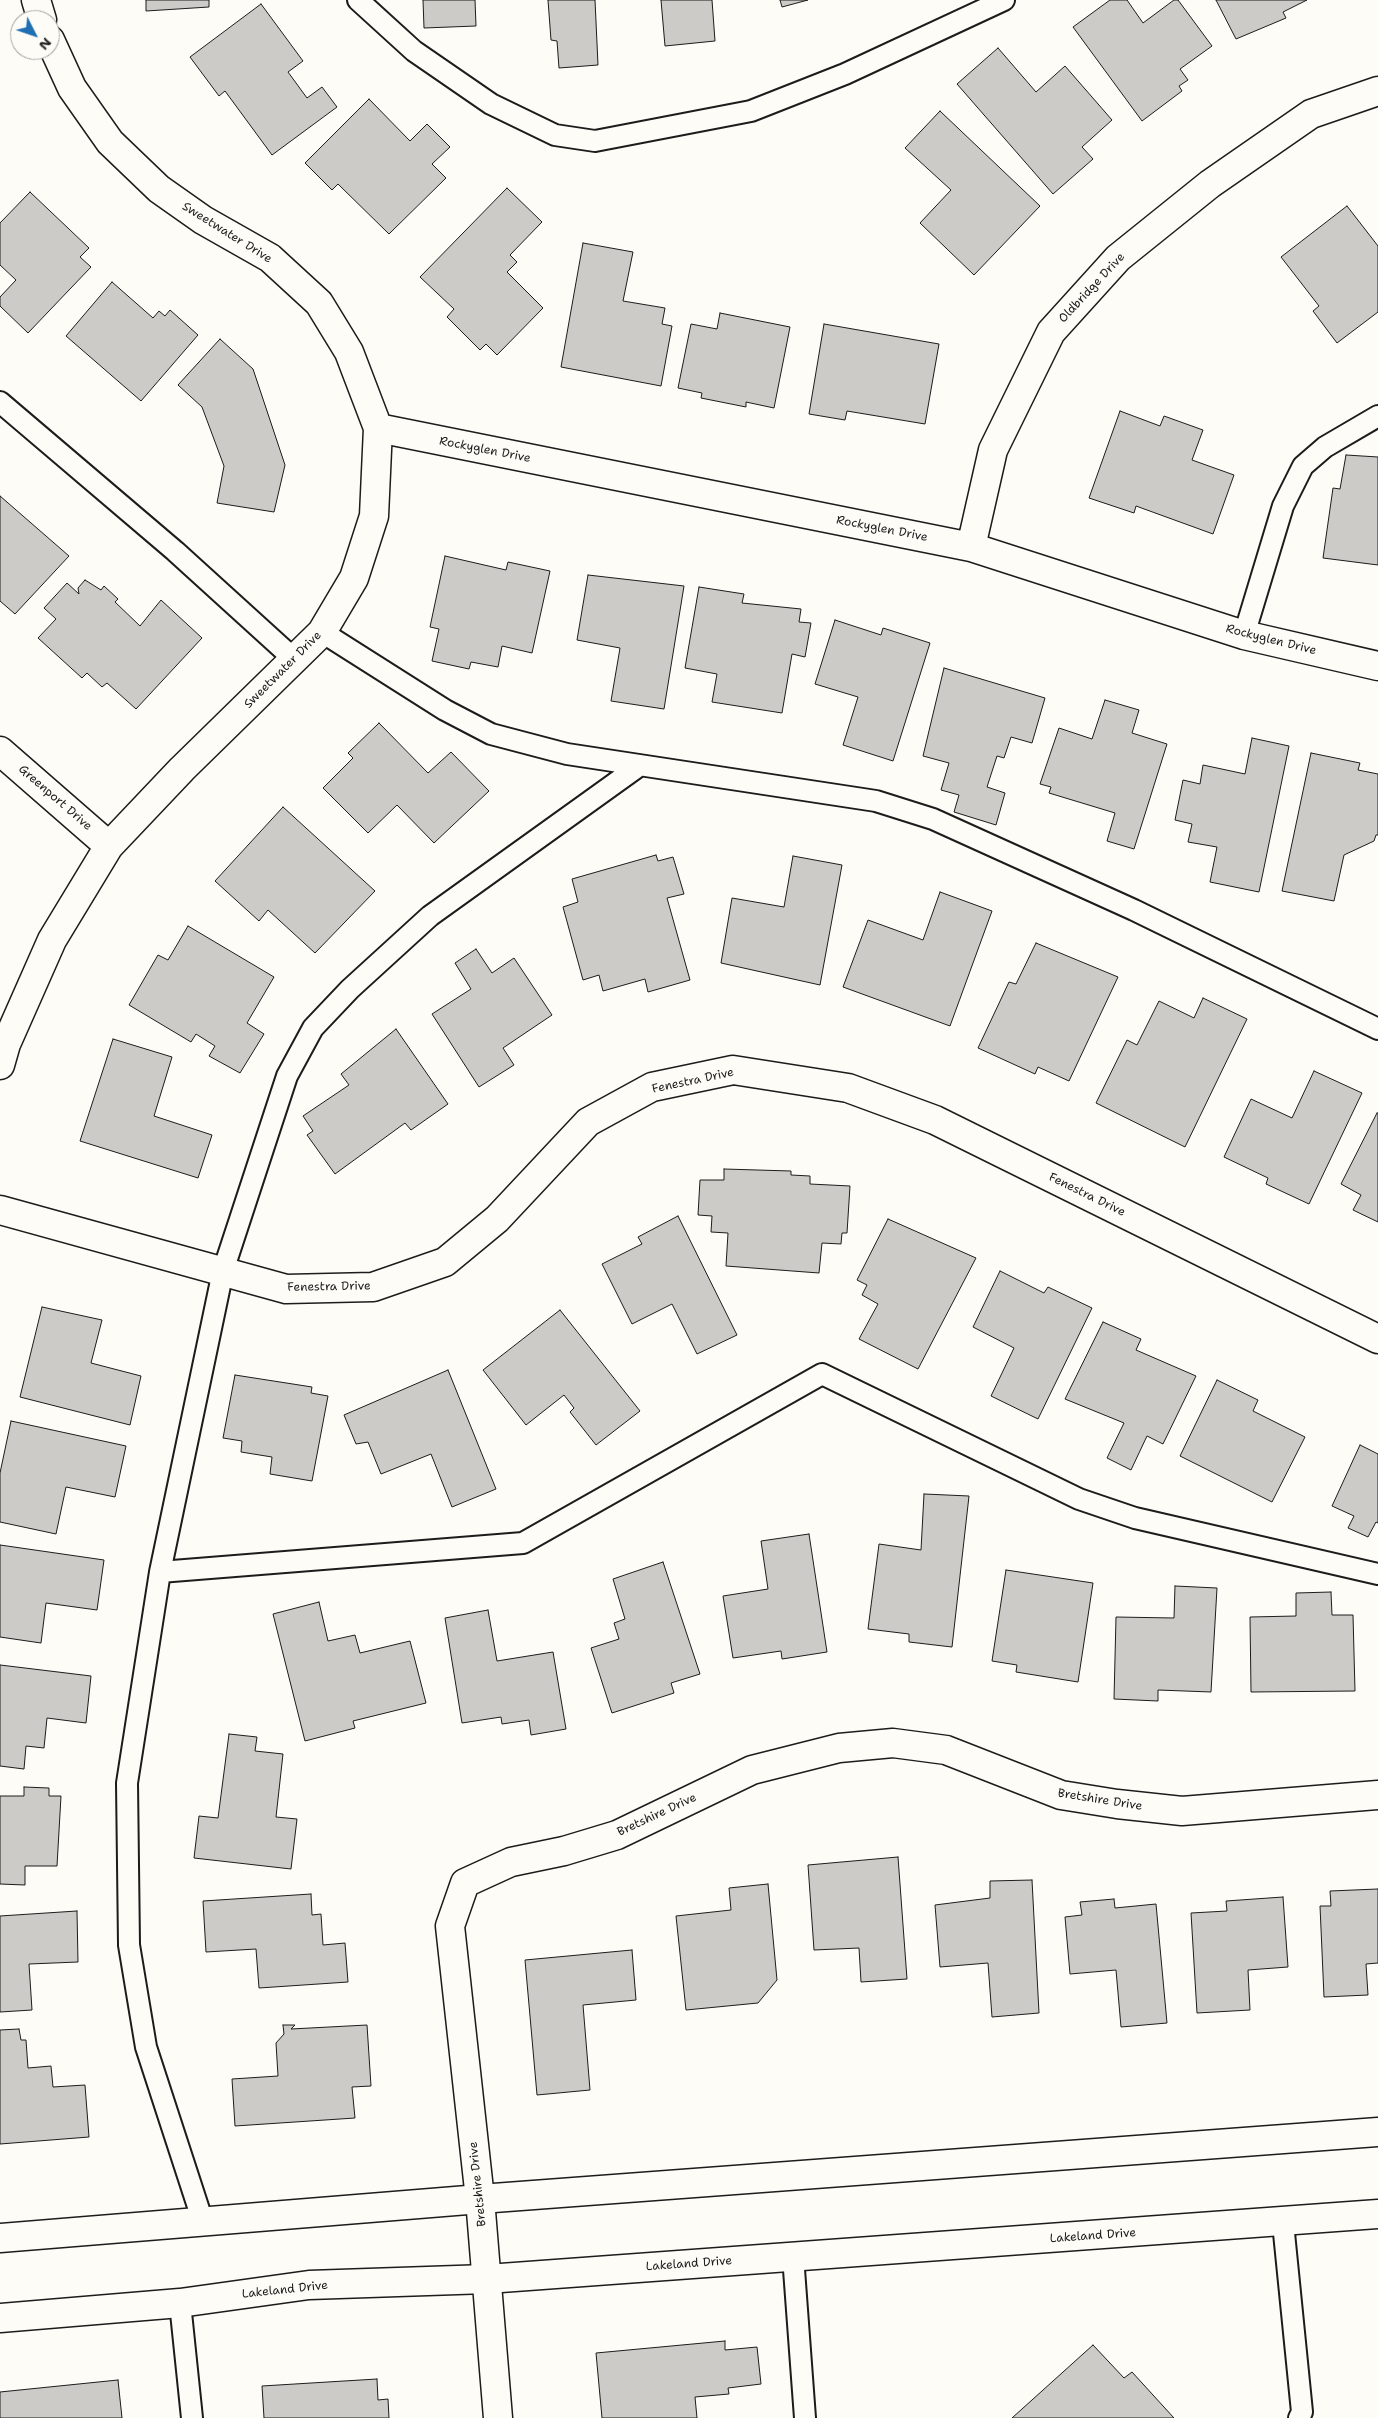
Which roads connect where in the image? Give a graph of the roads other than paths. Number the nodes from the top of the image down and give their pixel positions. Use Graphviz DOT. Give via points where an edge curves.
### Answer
graph roads {
  1 [pos="358,0"];
  2 [pos="1004,0"];
  3 [pos="59,60"];
  4 [pos="1378,91"];
  5 [pos="0,402"];
  6 [pos="1378,416"];
  7 [pos="378,428"];
  8 [pos="971,547"];
  9 [pos="322,632"];
  10 [pos="1244,635"];
  11 [pos="295,660"];
  12 [pos="1378,666"];
  13 [pos="0,751"];
  14 [pos="639,766"];
  15 [pos="109,846"];
  16 [pos="1378,1029"];
  17 [pos="0,1065"];
  18 [pos="0,1210"];
  19 [pos="222,1271"];
  20 [pos="1378,1339"];
  21 [pos="160,1572"];
  22 [pos="1378,1574"];
  23 [pos="1378,1795"];
  24 [pos="1378,2132"];
  25 [pos="480,2199"];
  26 [pos="1378,2214"];
  27 [pos="203,2222"];
  28 [pos="1283,2223"];
  29 [pos="0,2238"];
  30 [pos="793,2256"];
  31 [pos="487,2279"];
  32 [pos="180,2303"];
  33 [pos="0,2318"];
  34 [pos="192,2418"];
  35 [pos="498,2418"];
  36 [pos="805,2418"];
  37 [pos="1299,2418"];
  1 -- 2 [label="lane" via="414,52 491,104 555,135 595,141 751,111 854,70"];
  3 -- 7 [label="street, Sweetwater Drive" via="72,88 110,142 159,189 203,220 270,258 319,303 349,352"];
  4 -- 8 [label="street, Oldbridge Drive" via="1311,114 1210,184 1118,258 1051,332 993,450"];
  5 -- 11 [label="lane" via="175,551"];
  6 -- 10 [label="lane" via="1325,447 1303,466 1283,506"];
  7 -- 8 [label="street, Rockyglen Drive"];
  7 -- 9 [label="street, Sweetwater Drive" via="374,516 354,578"];
  8 -- 10 [label="street, Rockyglen Drive"];
  9 -- 11 [label="street, Sweetwater Drive"];
  9 -- 14 [label="lane" via="445,710 491,734 567,754"];
  10 -- 12 [label="street, Rockyglen Drive"];
  11 -- 15 [label="street, Sweetwater Drive" via="182,769"];
  13 -- 15 [label="street, Greenport Drive"];
  14 -- 16 [label="lane" via="876,801 933,819 1134,910"];
  14 -- 19 [label="lane" via="430,916 350,989 314,1028 287,1076"];
  15 -- 17 [label="street, Sweetwater Drive" via="52,940 6,1044"];
  18 -- 19 [label="street, Fenestra Drive"];
  19 -- 20 [label="street, Fenestra Drive" via="286,1289 373,1287 445,1262 497,1220 588,1122 652,1087 733,1070 848,1088 935,1120"];
  19 -- 21 [label="lane"];
  21 -- 22 [label="lane" via="524,1544 822,1374 1080,1499 1144,1520"];
  21 -- 27 [label="lane" via="127,1783 129,1944 146,2047"];
  23 -- 25 [label="street, Bretshire Drive" via="1182,1811 1061,1795 946,1750 893,1743 839,1748 752,1770 617,1835 503,1866 464,1883 450,1926"];
  24 -- 25 [label="street"];
  25 -- 27 [label="street"];
  25 -- 31 [label="street, Bretshire Drive"];
  26 -- 28 [label="street, Lakeland Drive"];
  27 -- 29 [label="street"];
  28 -- 30 [label="street, Lakeland Drive"];
  28 -- 37 [label="lane" via="1302,2412"];
  30 -- 31 [label="street, Lakeland Drive"];
  30 -- 36 [label="lane"];
  31 -- 32 [label="street, Lakeland Drive" via="309,2285"];
  31 -- 35 [label="street, Bretshire Drive"];
  32 -- 33 [label="street, Lakeland Drive"];
  32 -- 34 [label="lane"];
}
